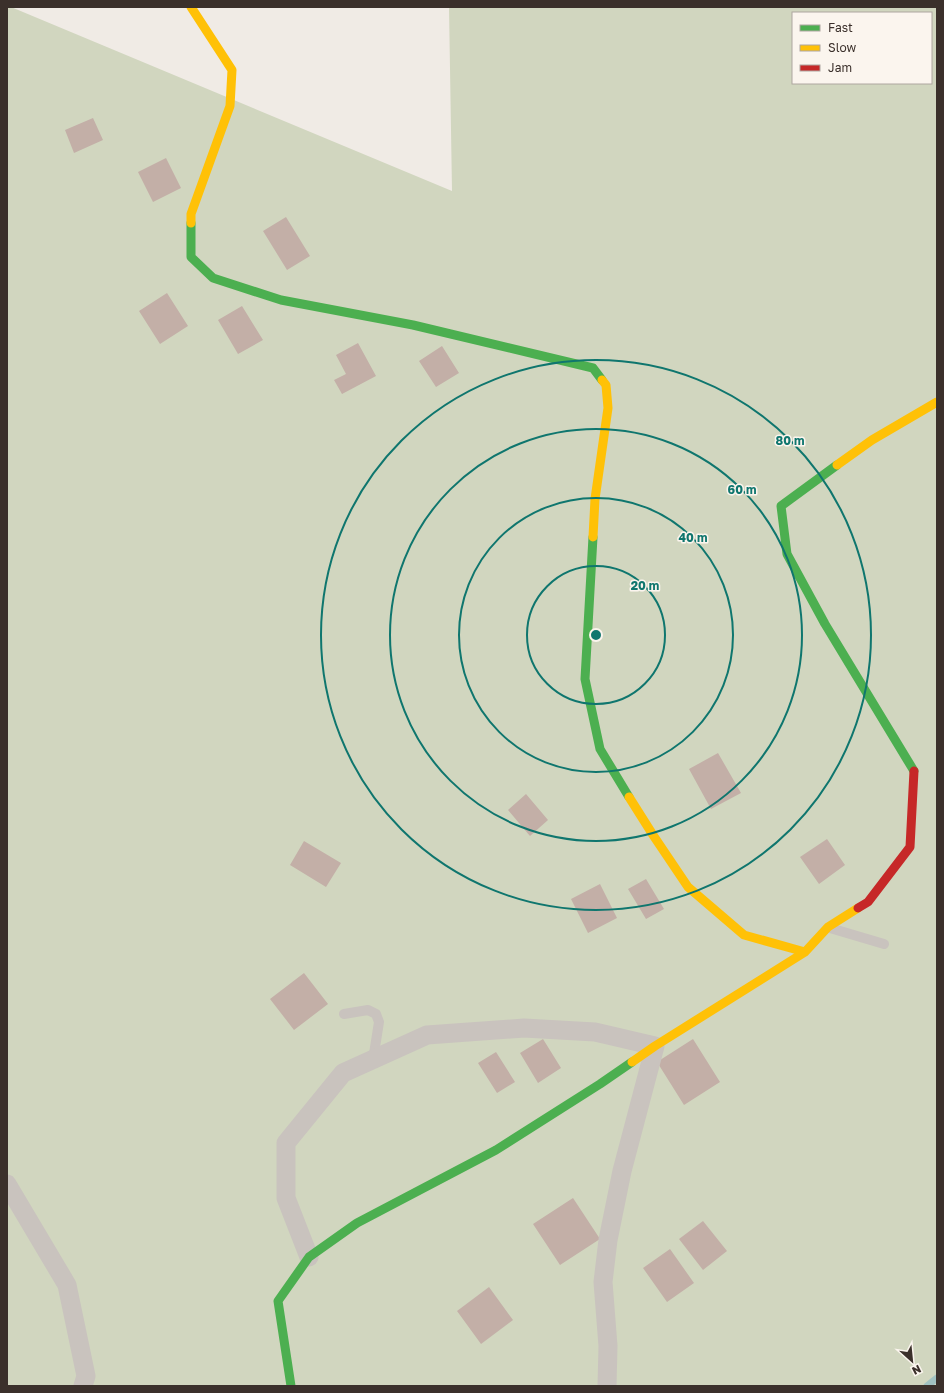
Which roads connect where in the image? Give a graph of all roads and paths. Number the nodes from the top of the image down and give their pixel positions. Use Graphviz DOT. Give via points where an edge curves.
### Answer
graph roads {
  1 [pos="190,7"];
  2 [pos="937,402"];
  3 [pos="828,927"];
  4 [pos="884,944"];
  5 [pos="805,952"];
  6 [pos="344,1014"];
  7 [pos="655,1046"];
  8 [pos="372,1060"];
  9 [pos="7,1184"];
  10 [pos="309,1257"];
  11 [pos="83,1386"];
  12 [pos="291,1386"];
  13 [pos="607,1386"];
  1 -- 5 [label="street" via="232,70 230,106 191,214 191,257 213,278 281,300 413,325 593,368 606,385 608,408 595,498 585,679 600,749 688,887 744,935"];
  2 -- 3 [label="street" via="872,440 781,506 787,554 825,624 914,772 910,846 868,902"];
  3 -- 4 [label="lane"];
  3 -- 5 [label="street"];
  5 -- 7 [label="street"];
  6 -- 8 [label="lane" via="368,1010 376,1014 379,1022"];
  7 -- 8 [label="street" via="596,1032 524,1028 427,1035"];
  7 -- 10 [label="street" via="496,1150 357,1223"];
  7 -- 13 [label="street" via="622,1171 608,1240 603,1282 608,1346"];
  8 -- 10 [label="street" via="343,1074 286,1143 286,1198"];
  9 -- 11 [label="street" via="67,1285 86,1376"];
  10 -- 12 [label="street" via="278,1301"];
}
